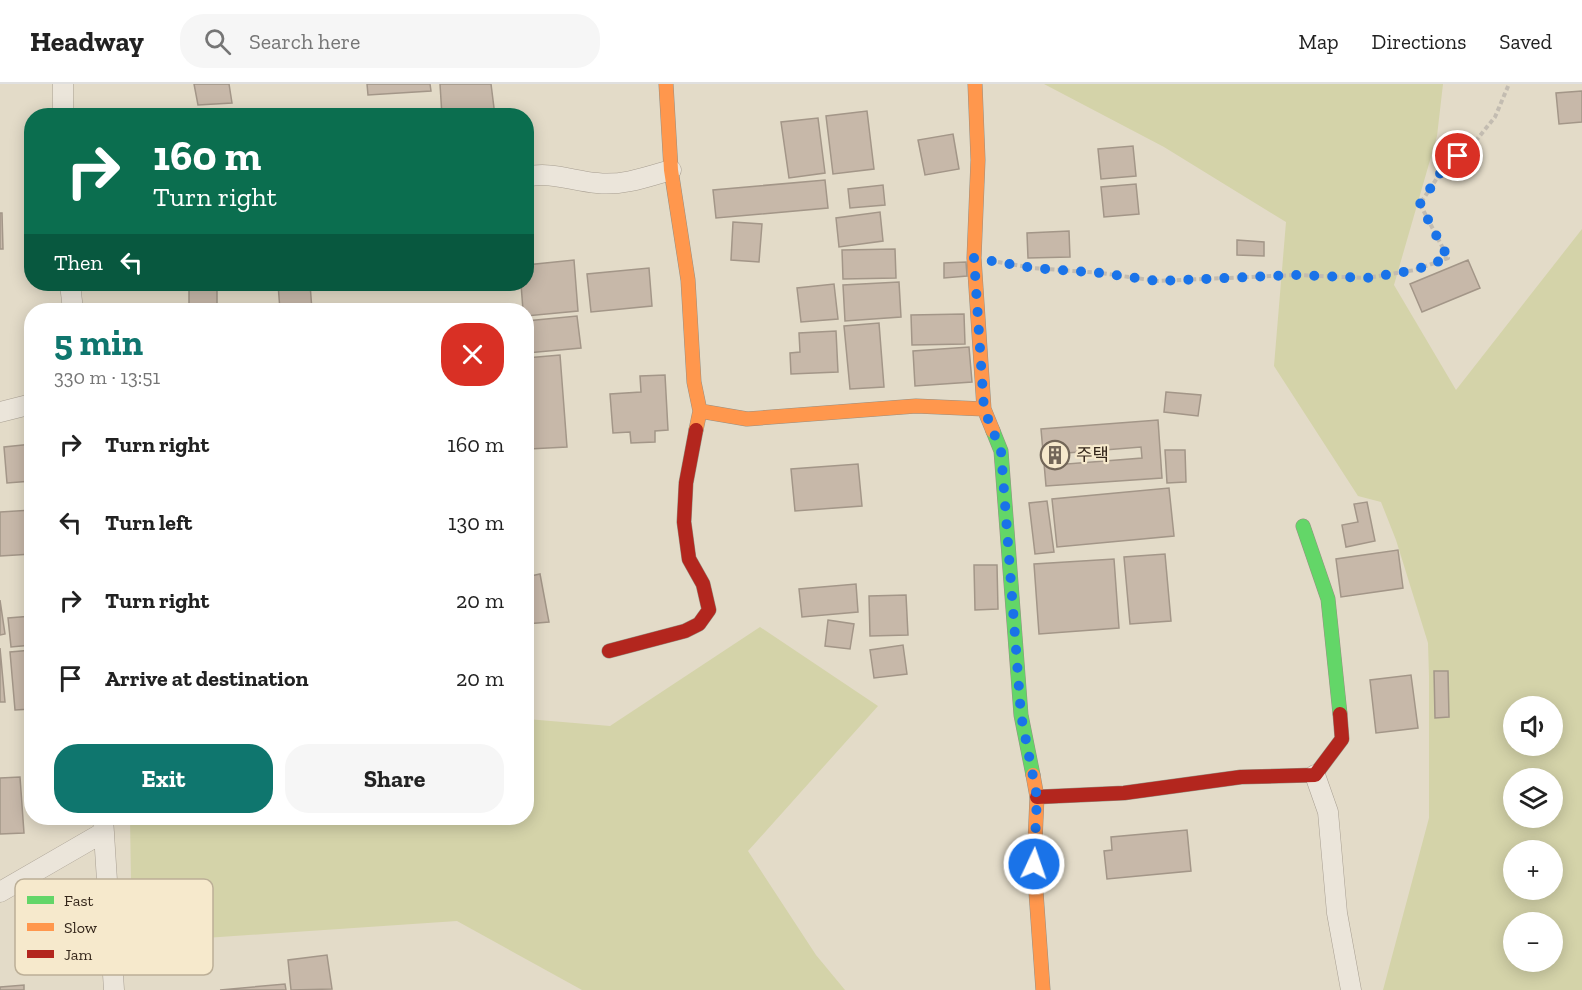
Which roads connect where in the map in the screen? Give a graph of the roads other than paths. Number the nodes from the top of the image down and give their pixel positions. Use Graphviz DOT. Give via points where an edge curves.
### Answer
graph roads {
  1 [pos="63,84"];
  2 [pos="666,84"];
  3 [pos="975,84"];
  4 [pos="63,108"];
  5 [pos="671,170"];
  6 [pos="534,175"];
  7 [pos="24,406"];
  8 [pos="984,409"];
  9 [pos="700,411"];
  10 [pos="0,412"];
  11 [pos="1303,526"];
  12 [pos="609,651"];
  13 [pos="1315,775"];
  14 [pos="1037,797"];
  15 [pos="103,825"];
  16 [pos="20,879"];
  17 [pos="107,879"];
  18 [pos="15,882"];
  19 [pos="0,892"];
  20 [pos="113,975"];
  21 [pos="114,990"];
  22 [pos="1043,990"];
  23 [pos="1351,990"];
  1 -- 4 [label="street"];
  2 -- 5 [label="street"];
  3 -- 8 [label="street" via="978,160 974,258"];
  5 -- 6 [label="street" via="632,182 598,183"];
  5 -- 9 [label="street" via="688,280 694,382"];
  7 -- 10 [label="street"];
  8 -- 9 [label="street" via="916,406 747,418"];
  8 -- 14 [label="street" via="1001,451 1021,715"];
  9 -- 12 [label="street" via="686,483 684,522 689,559 703,584 709,610 699,624 685,631"];
  11 -- 13 [label="street" via="1328,599 1342,739"];
  13 -- 14 [label="street" via="1241,777 1124,793"];
  13 -- 23 [label="street" via="1328,812 1337,913"];
  14 -- 22 [label="street" via="1034,864"];
  15 -- 16 [label="street"];
  15 -- 17 [label="street"];
  18 -- 19 [label="street"];
  20 -- 21 [label="street"];
}
